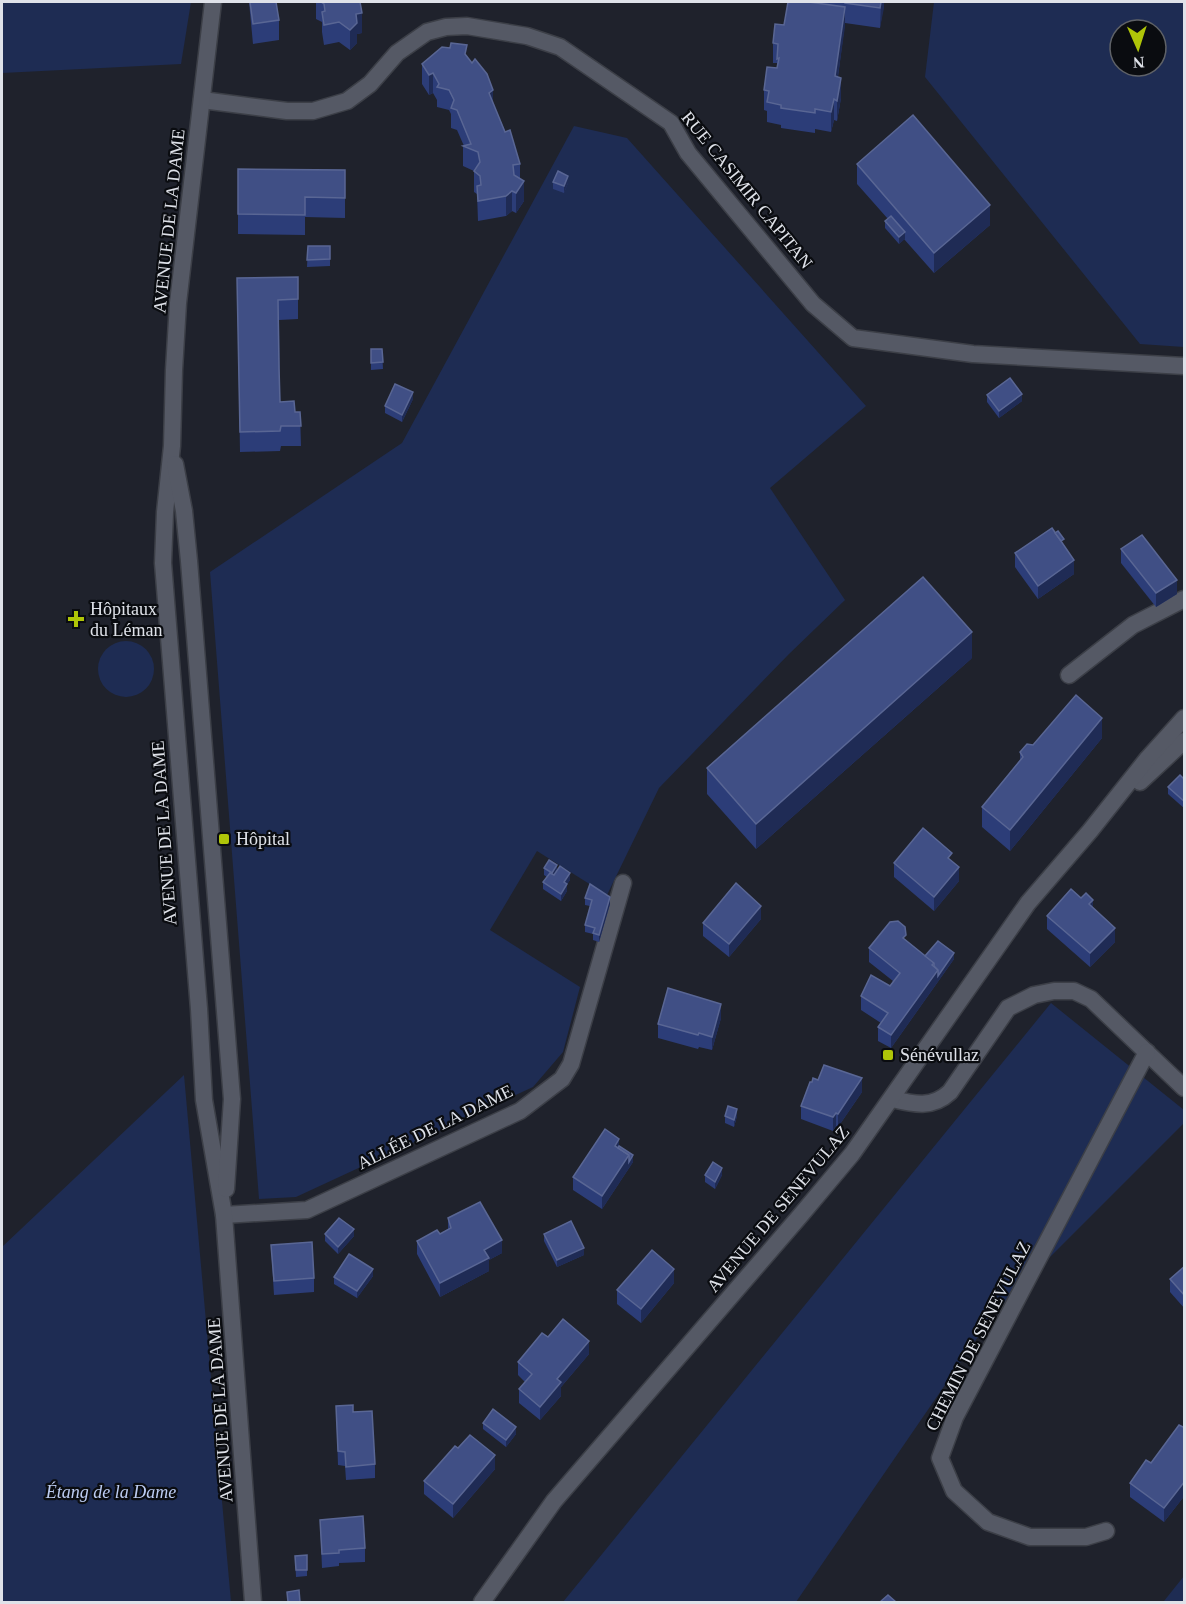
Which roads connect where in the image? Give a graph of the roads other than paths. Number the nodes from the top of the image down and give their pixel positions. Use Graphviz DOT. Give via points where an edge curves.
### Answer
graph roads {
  1 [pos="213,2"];
  2 [pos="202,100"];
  3 [pos="1185,366"];
  4 [pos="172,446"];
  5 [pos="1185,599"];
  6 [pos="1069,675"];
  7 [pos="1185,718"];
  8 [pos="1185,741"];
  9 [pos="1090,831"];
  10 [pos="623,883"];
  11 [pos="1147,1052"];
  12 [pos="1185,1088"];
  13 [pos="892,1099"];
  14 [pos="224,1215"];
  15 [pos="1106,1531"];
  16 [pos="253,1602"];
  17 [pos="482,1602"];
  1 -- 2 [label="main road, AVENUE DE LA DAME"];
  2 -- 3 [label="main road, RUE CASIMIR CAPITAN" via="313,111 346,101 370,84 397,53 427,32 467,26 527,36 560,47 671,123 687,153 813,304 853,338 973,354"];
  2 -- 4 [label="main road, AVENUE DE LA DAME" via="178,303"];
  4 -- 14 [label="main road, AVENUE DE LA DAME" via="189,561 232,1099"];
  4 -- 14 [label="main road, AVENUE DE LA DAME" via="163,563 204,1100"];
  5 -- 6 [label="main road" via="1133,625"];
  7 -- 9 [label="main road, AVENUE DE SENEVULAZ"];
  8 -- 9 [label="main road, AVENUE DE SENEVULAZ"];
  9 -- 13 [label="main road, AVENUE DE SENEVULAZ" via="1028,903"];
  10 -- 14 [label="main road, ALLÉE DE LA DAME" via="571,1064 562,1079 520,1111 307,1210"];
  11 -- 12 [label="main road"];
  11 -- 13 [label="main road" via="1092,999 1074,991 1044,992 1008,1008 939,1101 923,1105"];
  11 -- 15 [label="main road, CHEMIN DE SENEVULAZ" via="955,1417 940,1458 954,1491 988,1522 1030,1537 1086,1537"];
  13 -- 17 [label="main road, AVENUE DE SENEVULAZ" via="808,1208 561,1492"];
  14 -- 16 [label="main road, AVENUE DE LA DAME"];
}
